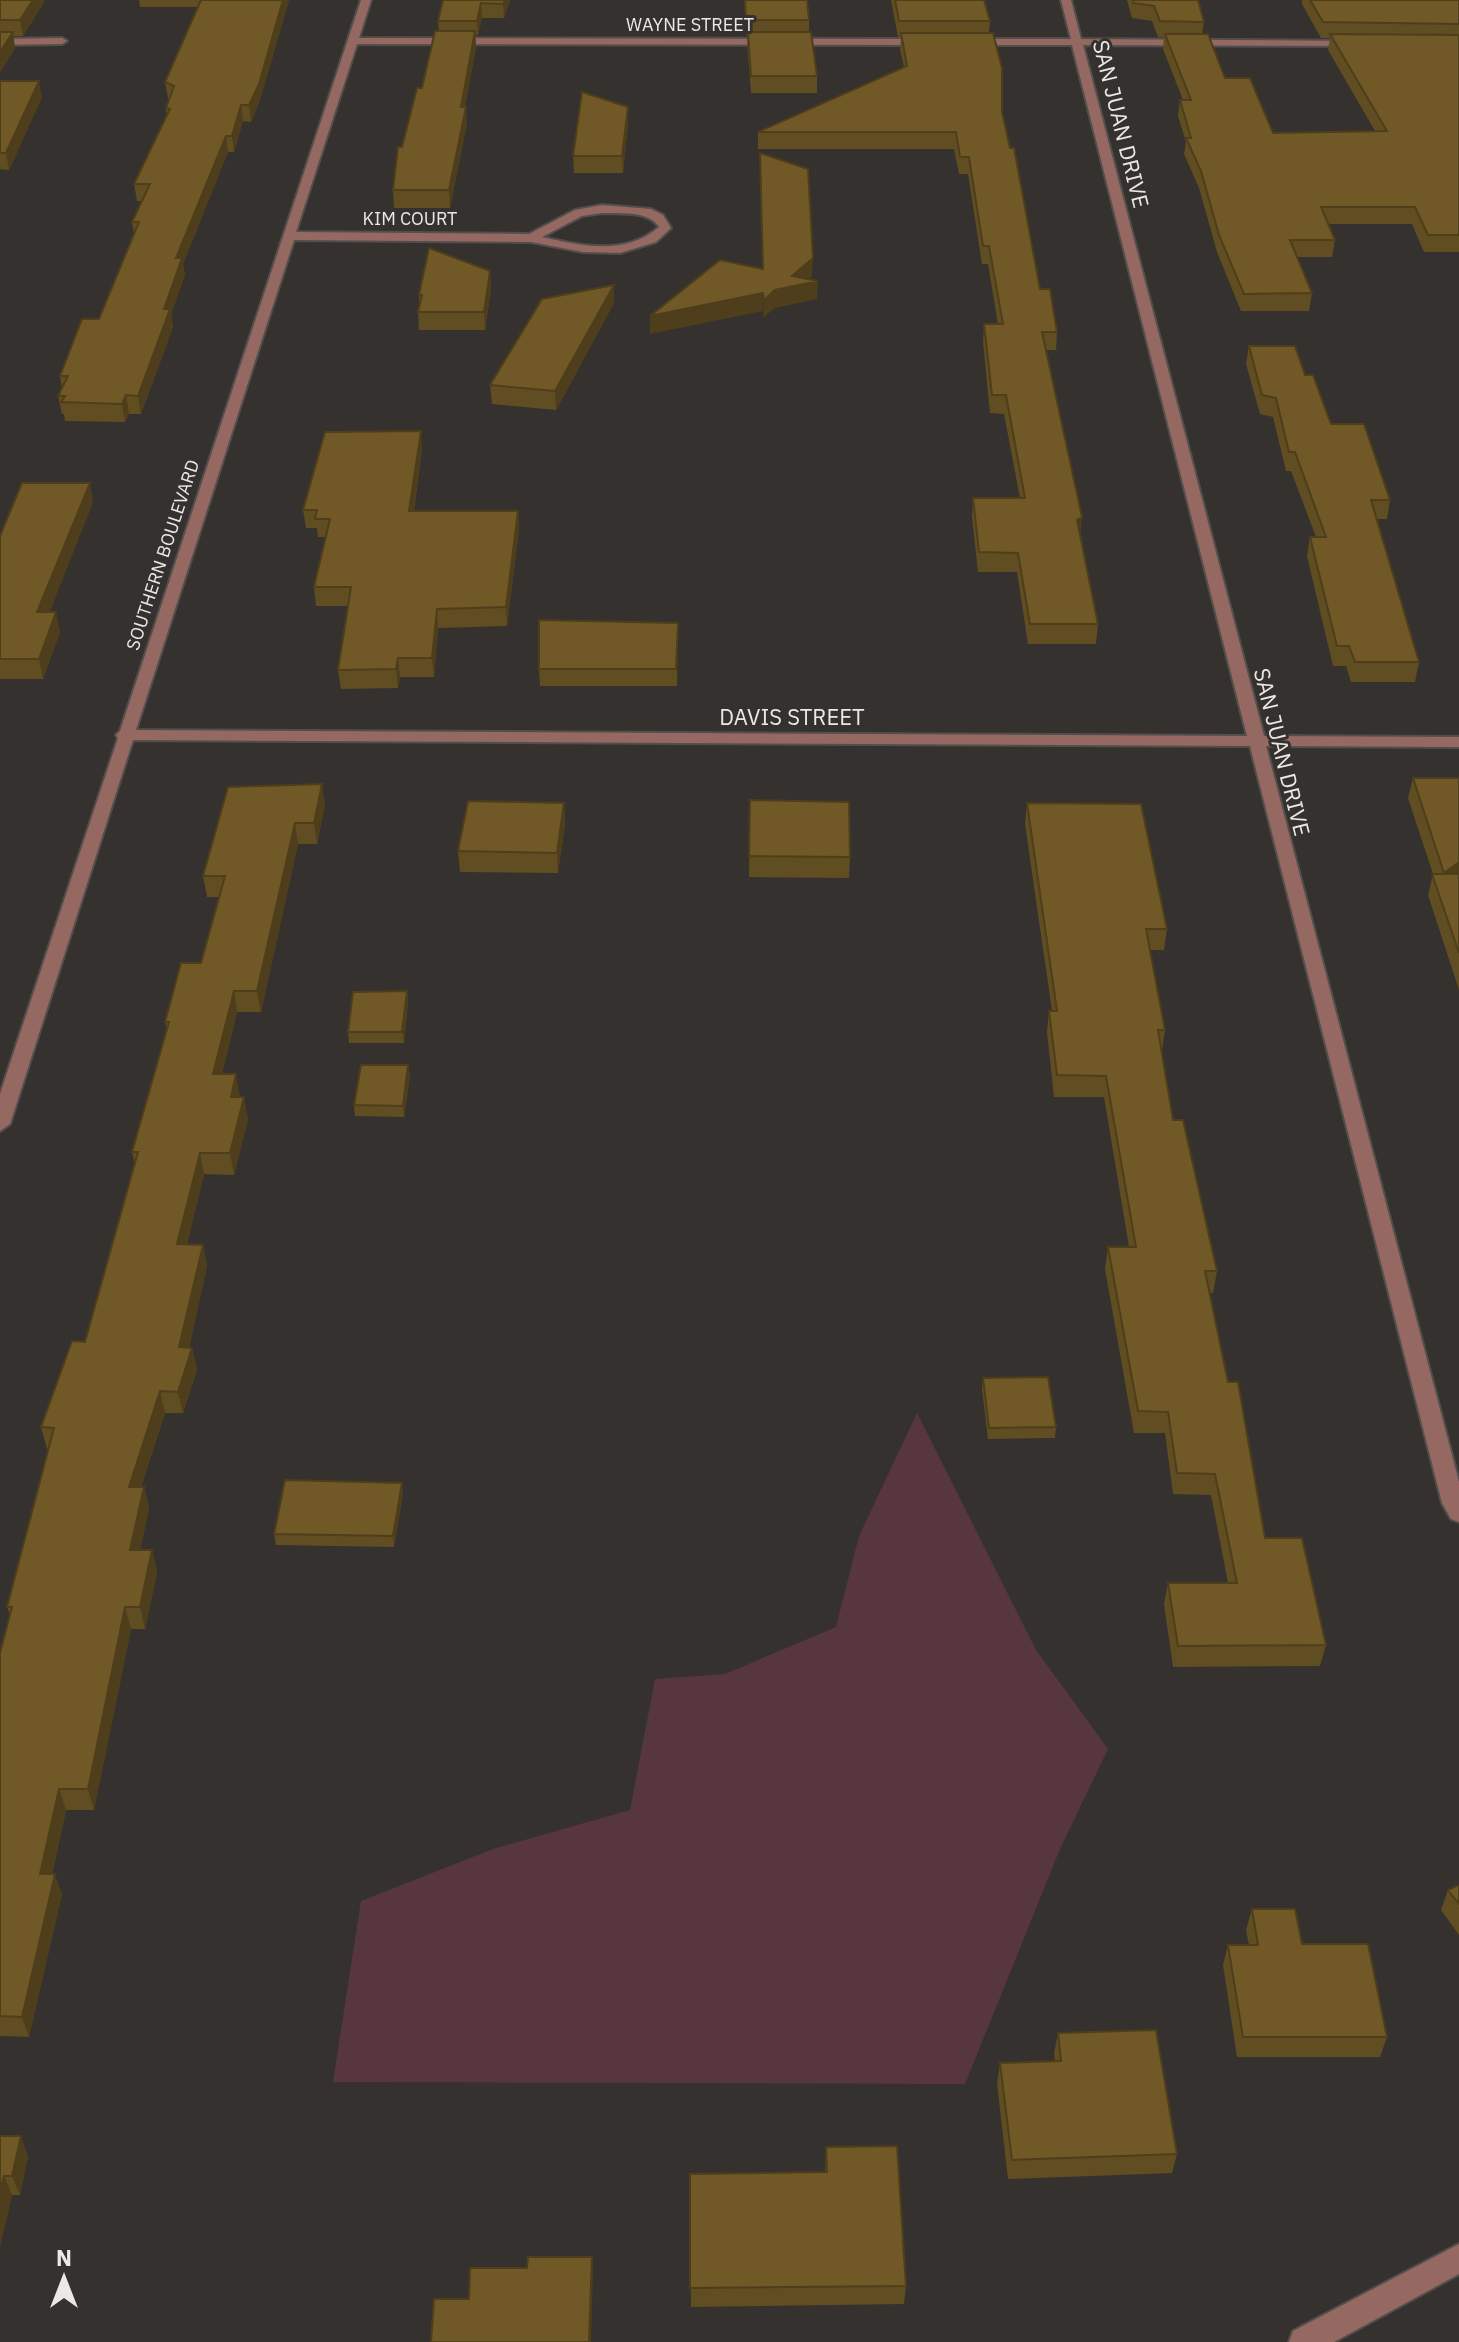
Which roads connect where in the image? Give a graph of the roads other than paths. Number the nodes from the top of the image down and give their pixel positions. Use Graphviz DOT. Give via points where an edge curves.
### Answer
graph roads {
  1 [pos="366,0"];
  2 [pos="1066,0"];
  3 [pos="62,41"];
  4 [pos="353,41"];
  5 [pos="0,42"];
  6 [pos="935,42"];
  7 [pos="951,42"];
  8 [pos="1077,42"];
  9 [pos="1364,43"];
  10 [pos="289,236"];
  11 [pos="531,238"];
  12 [pos="124,735"];
  13 [pos="1256,742"];
  14 [pos="1459,742"];
  15 [pos="0,1124"];
  16 [pos="1459,1513"];
  17 [pos="1459,2258"];
  18 [pos="1304,2342"];
  1 -- 4 [label="street, SOUTHERN BOULEVARD"];
  2 -- 8 [label="street, SAN JUAN DRIVE"];
  3 -- 5 [label="street"];
  4 -- 6 [label="street, WAYNE STREET"];
  4 -- 10 [label="street, SOUTHERN BOULEVARD"];
  7 -- 8 [label="street"];
  8 -- 9 [label="street"];
  8 -- 13 [label="street, SAN JUAN DRIVE"];
  10 -- 11 [label="street, KIM COURT"];
  10 -- 12 [label="street, SOUTHERN BOULEVARD"];
  11 -- 11 [label="street, KIM COURT" via="570,217 602,209 647,212 665,228 645,245 601,250"];
  12 -- 13 [label="street, DAVIS STREET"];
  12 -- 15 [label="street, SOUTHERN BOULEVARD"];
  13 -- 14 [label="street, DAVIS STREET"];
  13 -- 16 [label="street, SAN JUAN DRIVE"];
  17 -- 18 [label="street"];
}
